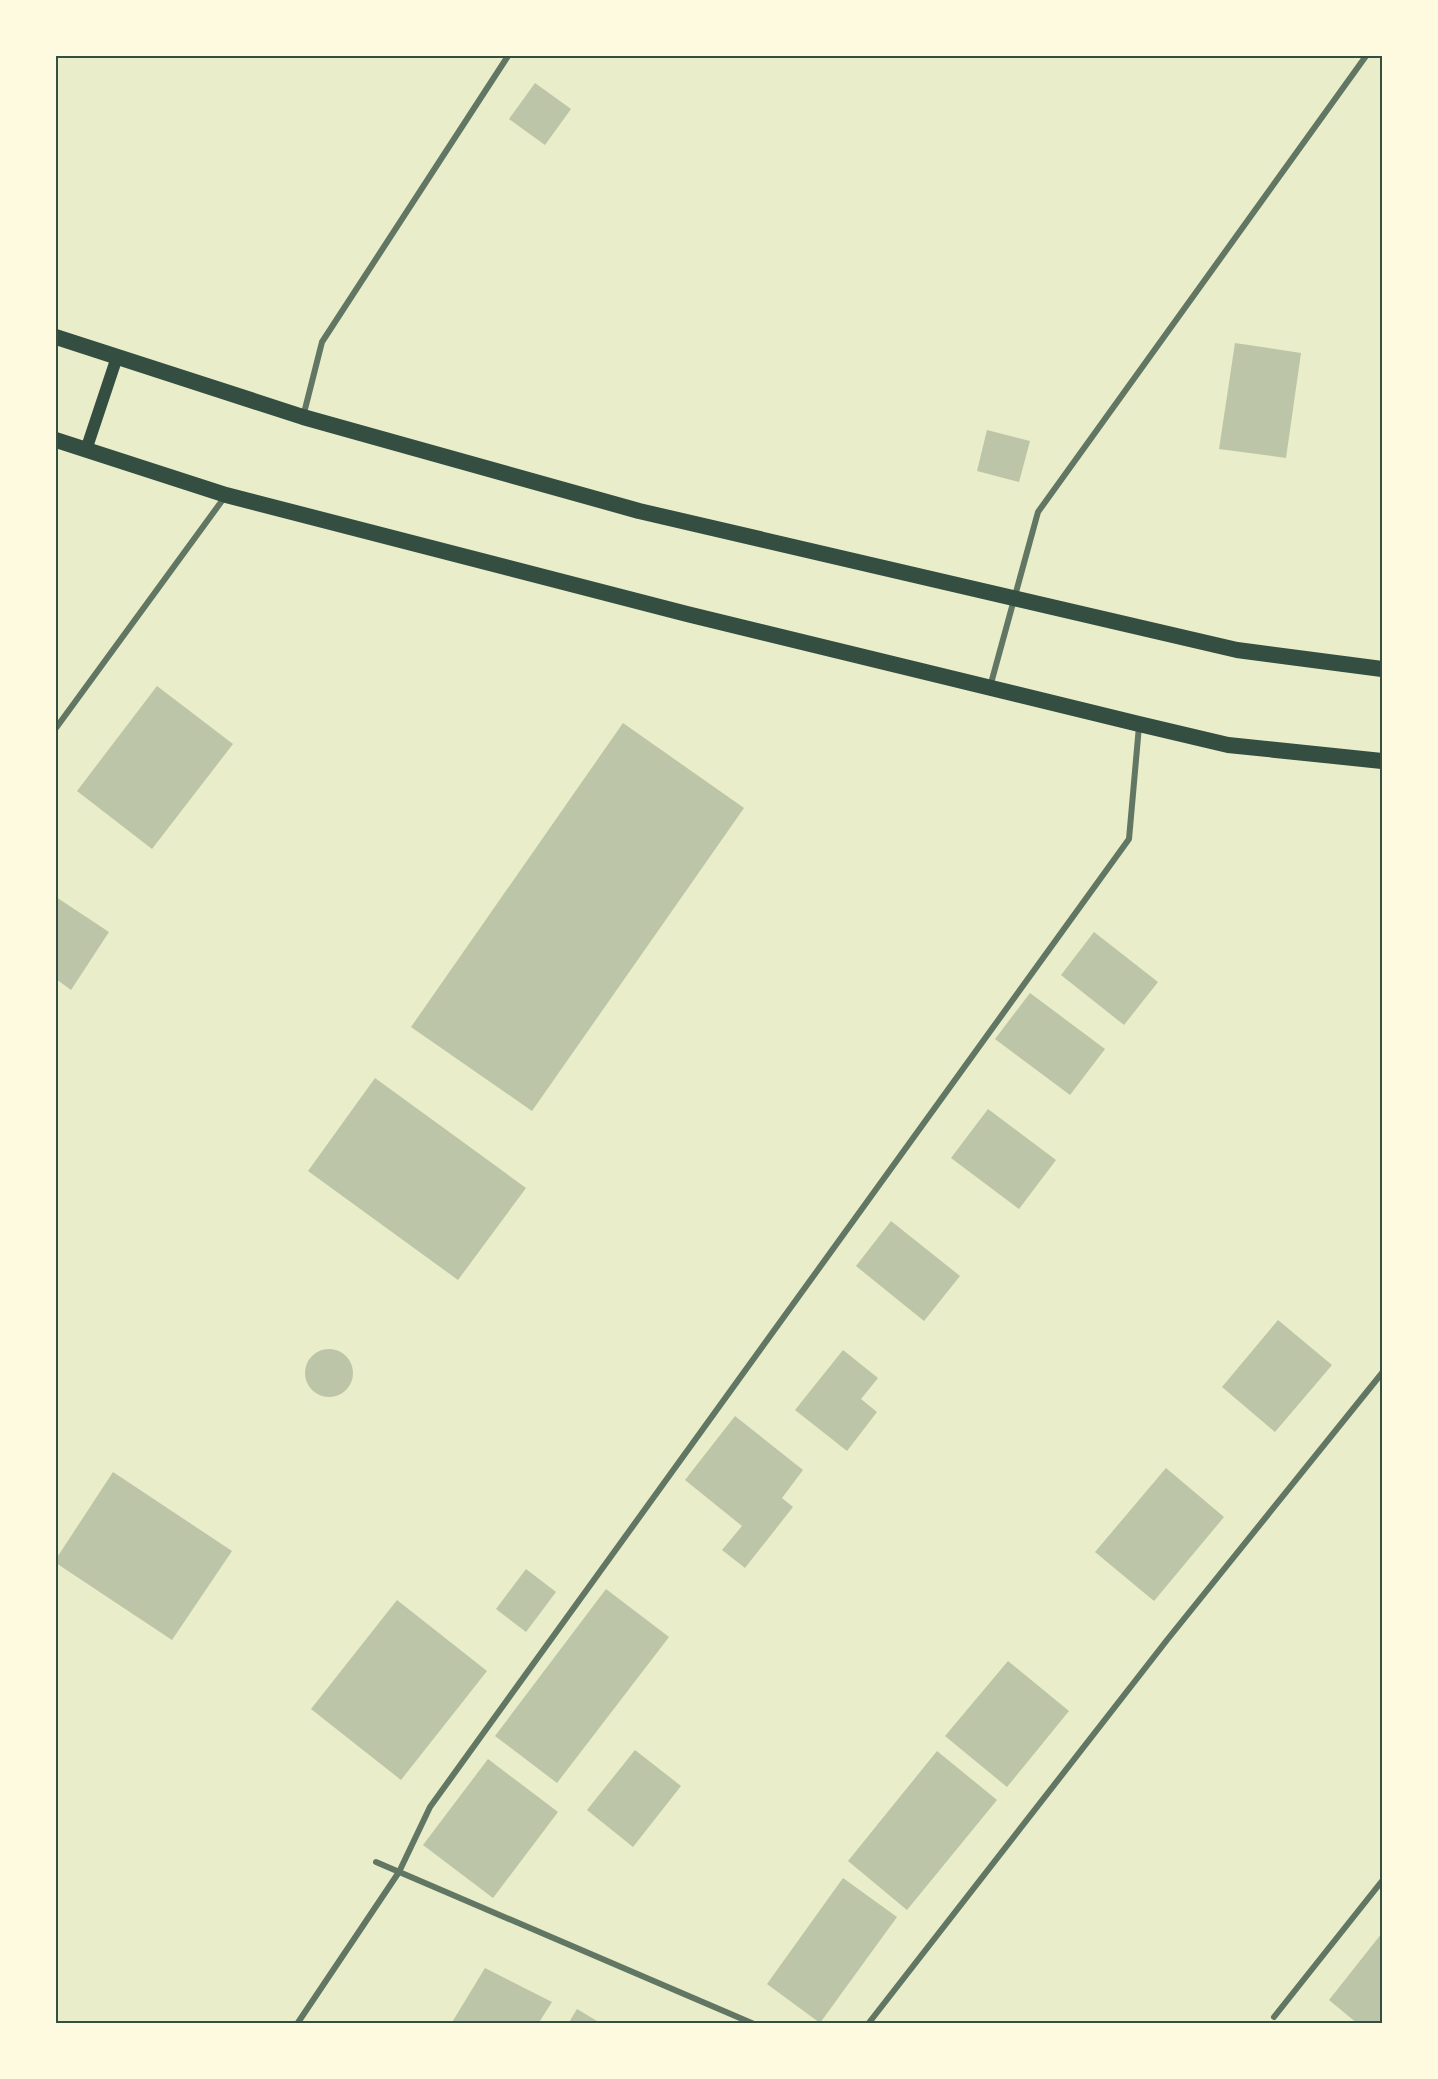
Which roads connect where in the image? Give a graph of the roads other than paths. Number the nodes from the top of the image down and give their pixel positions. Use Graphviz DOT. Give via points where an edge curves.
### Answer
graph roads {
  1 [pos="508,56"];
  2 [pos="1366,56"];
  3 [pos="56,337"];
  4 [pos="117,357"];
  5 [pos="303,417"];
  6 [pos="56,440"];
  7 [pos="86,450"];
  8 [pos="226,495"];
  9 [pos="1016,599"];
  10 [pos="1383,669"];
  11 [pos="990,687"];
  12 [pos="1139,724"];
  13 [pos="56,728"];
  14 [pos="1383,761"];
  15 [pos="1383,1373"];
  16 [pos="376,1862"];
  17 [pos="399,1872"];
  18 [pos="1383,1881"];
  19 [pos="1274,2018"];
  20 [pos="297,2024"];
  21 [pos="754,2024"];
  22 [pos="868,2024"];
  1 -- 5 [label="street" via="322,342"];
  2 -- 9 [label="street" via="1038,512"];
  3 -- 4 [label="highway"];
  4 -- 5 [label="highway"];
  4 -- 7 [label="main road"];
  5 -- 9 [label="highway" via="639,511"];
  6 -- 7 [label="highway"];
  7 -- 8 [label="highway"];
  8 -- 11 [label="highway" via="687,614"];
  8 -- 13 [label="street"];
  9 -- 10 [label="highway" via="1238,650"];
  9 -- 11 [label="street"];
  11 -- 12 [label="highway"];
  12 -- 14 [label="highway" via="1228,745"];
  12 -- 17 [label="street" via="1129,839 430,1808"];
  15 -- 22 [label="street" via="1167,1641"];
  16 -- 17 [label="street"];
  17 -- 20 [label="street"];
  17 -- 21 [label="street"];
  18 -- 19 [label="street"];
}
